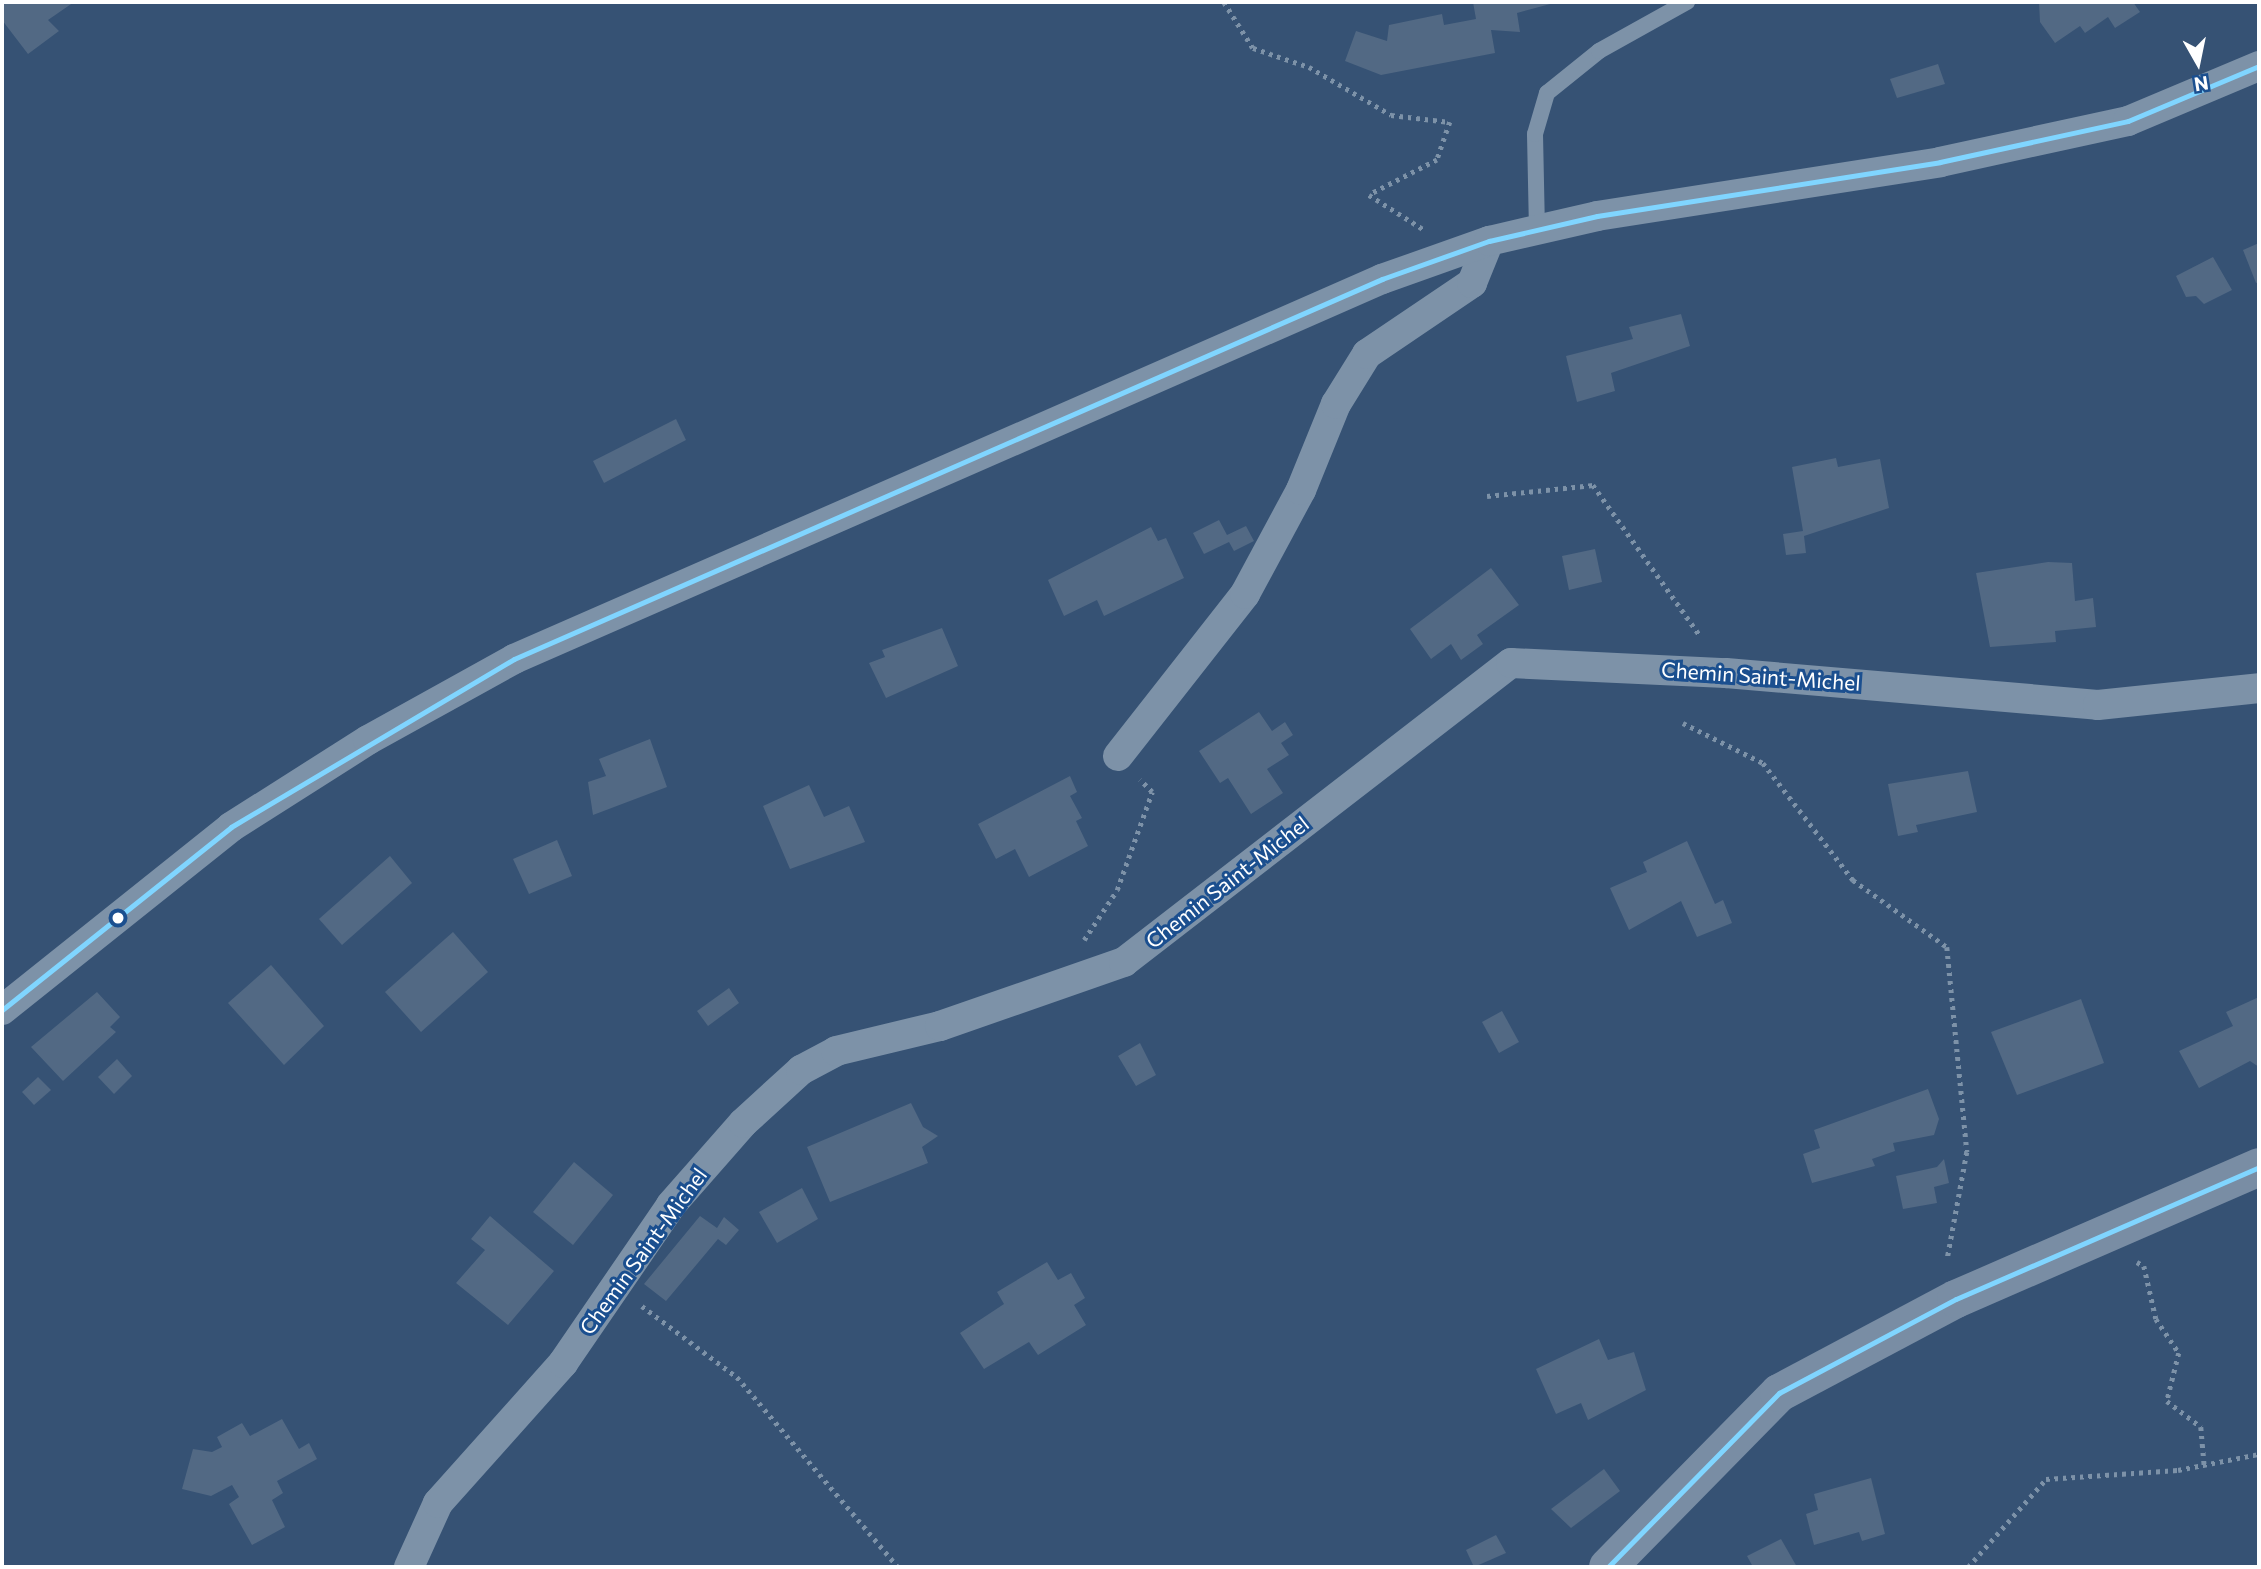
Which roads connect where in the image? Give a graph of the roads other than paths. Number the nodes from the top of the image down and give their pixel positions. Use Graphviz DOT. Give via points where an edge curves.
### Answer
graph roads {
  1 [pos="1687,2"];
  2 [pos="2259,66"];
  3 [pos="1537,230"];
  4 [pos="1489,241"];
  5 [pos="2259,688"];
  6 [pos="1118,756"];
  7 [pos="2,1010"];
  8 [pos="2259,1167"];
  9 [pos="409,1567"];
  10 [pos="1608,1567"];
  1 -- 3 [label="lane" via="1599,51 1546,93 1535,134"];
  2 -- 3 [label="street" via="2128,121 1940,162"];
  3 -- 4 [label="street"];
  4 -- 6 [label="street" via="1472,283 1367,354 1336,404 1301,490 1245,594"];
  4 -- 7 [label="street" via="1382,279 514,659 368,740 232,827"];
  5 -- 9 [label="street, Chemin Saint-Michel" via="2098,705 1726,673 1511,663 1124,962 940,1026 836,1051 801,1070 743,1123 613,1285 563,1363 438,1503"];
  8 -- 10 [label="street" via="2101,1241 1956,1299 1779,1393"];
}
